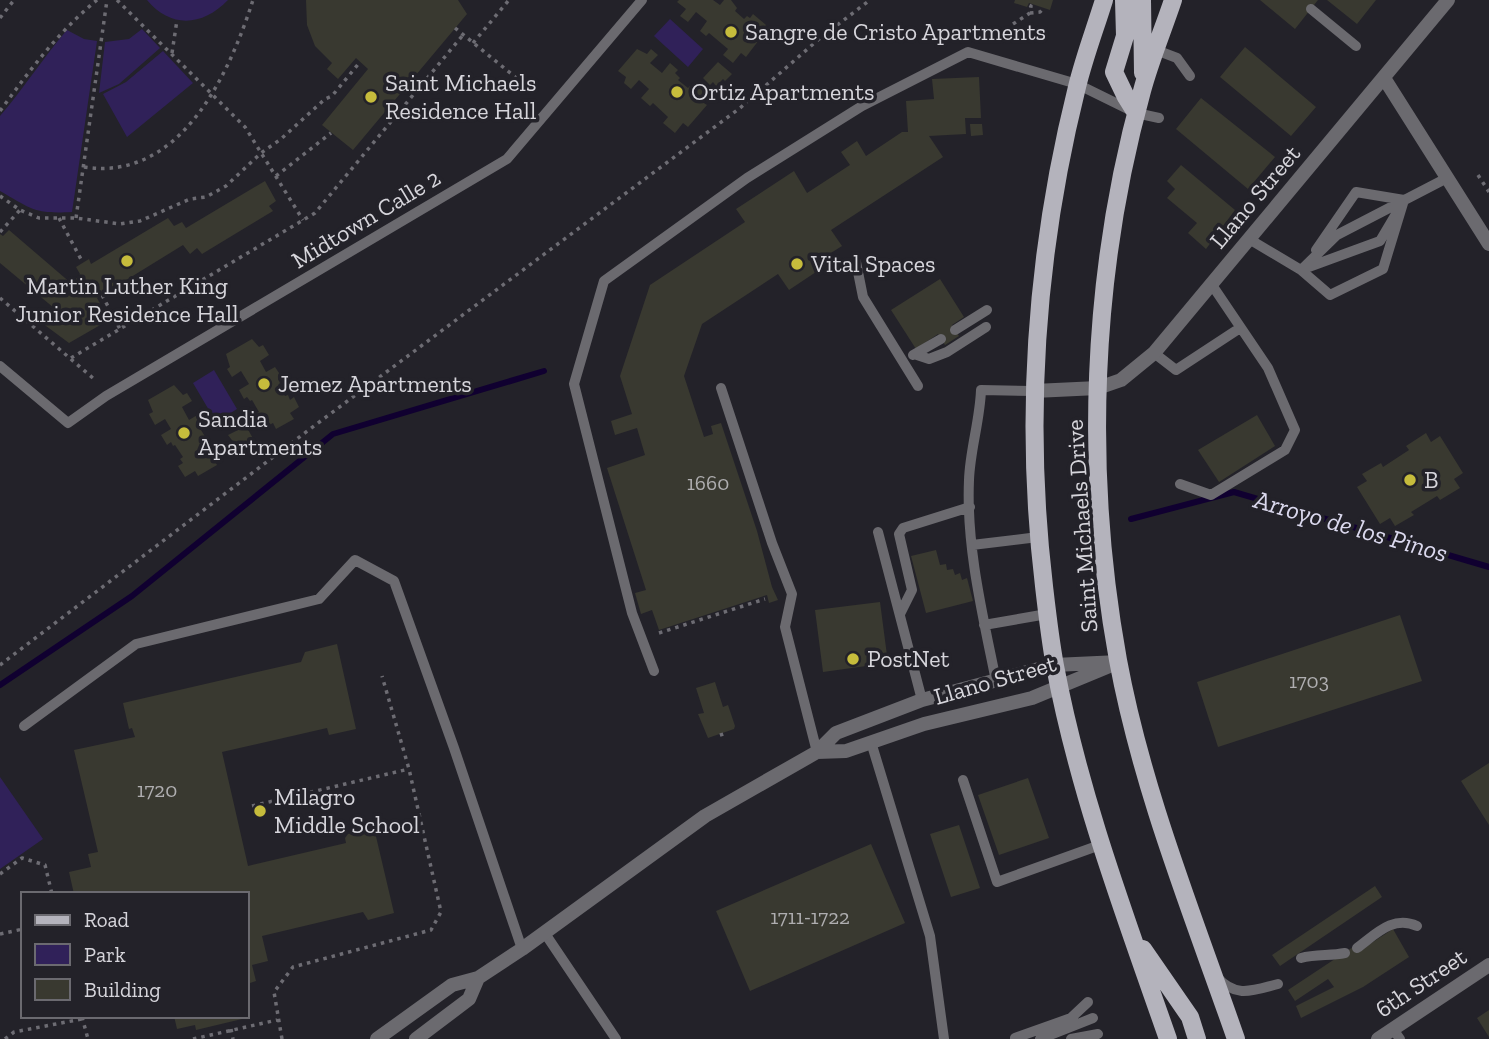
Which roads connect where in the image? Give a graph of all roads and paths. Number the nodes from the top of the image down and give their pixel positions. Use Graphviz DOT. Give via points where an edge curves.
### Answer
graph roads {
  1 [pos="14,0"];
  2 [pos="97,0"];
  3 [pos="107,0"];
  4 [pos="117,0"];
  5 [pos="253,0"];
  6 [pos="509,0"];
  7 [pos="870,0"];
  8 [pos="1104,0"];
  9 [pos="1124,0"];
  10 [pos="1142,0"];
  11 [pos="1173,0"];
  12 [pos="1448,0"];
  13 [pos="637,2"];
  14 [pos="1028,5"];
  15 [pos="1044,8"];
  16 [pos="1311,9"];
  17 [pos="1030,13"];
  18 [pos="0,18"];
  19 [pos="177,20"];
  20 [pos="1013,24"];
  21 [pos="455,29"];
  22 [pos="463,35"];
  23 [pos="473,43"];
  24 [pos="1356,46"];
  25 [pos="1156,50"];
  26 [pos="172,54"];
  27 [pos="360,62"];
  28 [pos="1190,76"];
  29 [pos="1384,78"];
  30 [pos="1077,85"];
  31 [pos="1143,87"];
  32 [pos="530,89"];
  33 [pos="212,94"];
  34 [pos="0,111"];
  35 [pos="1136,113"];
  36 [pos="1159,118"];
  37 [pos="331,133"];
  38 [pos="261,152"];
  39 [pos="83,167"];
  40 [pos="1478,175"];
  41 [pos="276,176"];
  42 [pos="1447,177"];
  43 [pos="1489,192"];
  44 [pos="0,196"];
  45 [pos="1404,200"];
  46 [pos="20,210"];
  47 [pos="59,217"];
  48 [pos="76,218"];
  49 [pos="303,220"];
  50 [pos="0,232"];
  51 [pos="1249,239"];
  52 [pos="1489,244"];
  53 [pos="856,262"];
  54 [pos="83,263"];
  55 [pos="1301,270"];
  56 [pos="1212,285"];
  57 [pos="102,295"];
  58 [pos="0,298"];
  59 [pos="988,310"];
  60 [pos="986,327"];
  61 [pos="1240,328"];
  62 [pos="120,329"];
  63 [pos="955,330"];
  64 [pos="942,339"];
  65 [pos="1154,353"];
  66 [pos="900,355"];
  67 [pos="917,355"];
  68 [pos="71,358"];
  69 [pos="0,366"];
  70 [pos="94,379"];
  71 [pos="919,386"];
  72 [pos="721,388"];
  73 [pos="1098,388"];
  74 [pos="1034,391"];
  75 [pos="1180,484"];
  76 [pos="970,507"];
  77 [pos="878,532"];
  78 [pos="1038,537"];
  79 [pos="972,545"];
  80 [pos="765,599"];
  81 [pos="722,613"];
  82 [pos="900,614"];
  83 [pos="1047,614"];
  84 [pos="702,619"];
  85 [pos="723,619"];
  86 [pos="705,625"];
  87 [pos="984,625"];
  88 [pos="659,633"];
  89 [pos="1119,662"];
  90 [pos="1054,665"];
  91 [pos="0,666"];
  92 [pos="654,671"];
  93 [pos="382,676"];
  94 [pos="996,681"];
  95 [pos="1059,687"];
  96 [pos="922,700"];
  97 [pos="24,726"];
  98 [pos="721,733"];
  99 [pos="723,739"];
  100 [pos="871,741"];
  101 [pos="817,752"];
  102 [pos="409,769"];
  103 [pos="963,780"];
  104 [pos="251,806"];
  105 [pos="1100,845"];
  106 [pos="0,874"];
  107 [pos="52,892"];
  108 [pos="1417,926"];
  109 [pos="21,929"];
  110 [pos="1129,929"];
  111 [pos="544,932"];
  112 [pos="0,934"];
  113 [pos="1357,948"];
  114 [pos="522,950"];
  115 [pos="1345,953"];
  116 [pos="1301,958"];
  117 [pos="1489,965"];
  118 [pos="1213,972"];
  119 [pos="478,978"];
  120 [pos="1278,984"];
  121 [pos="1088,1002"];
  122 [pos="77,1018"];
  123 [pos="82,1018"];
  124 [pos="1093,1018"];
  125 [pos="277,1020"];
  126 [pos="231,1029"];
  127 [pos="1098,1034"];
  128 [pos="1397,1034"];
  129 [pos="1015,1038"];
  130 [pos="5,1039"];
  131 [pos="88,1039"];
  132 [pos="193,1039"];
  133 [pos="233,1039"];
  134 [pos="282,1039"];
  135 [pos="377,1039"];
  136 [pos="416,1039"];
  137 [pos="616,1039"];
  138 [pos="944,1039"];
  139 [pos="1040,1039"];
  140 [pos="1071,1039"];
  141 [pos="1168,1039"];
  142 [pos="1197,1039"];
  143 [pos="1236,1039"];
  144 [pos="1378,1039"];
  1 -- 18 [label="path"];
  2 -- 34 [label="path" via="44,50"];
  3 -- 39 [label="path"];
  4 -- 26 [label="path"];
  5 -- 33 [label="path" via="240,40"];
  6 -- 23 [label="path"];
  7 -- 91 [label="path" via="740,107"];
  8 -- 30 [label="main road, Saint Michaels Drive"];
  9 -- 35 [label="main road" via="1125,36 1114,72"];
  10 -- 31 [label="main road"];
  11 -- 25 [label="main road, Saint Michaels Drive"];
  12 -- 29 [label="street, Llano Street"];
  13 -- 69 [label="lane, Midtown Calle 2" via="507,159 106,396 68,423"];
  14 -- 17 [label="path"];
  15 -- 17 [label="path"];
  16 -- 24 [label="lane"];
  17 -- 20 [label="path"];
  19 -- 26 [label="path"];
  21 -- 22 [label="path"];
  22 -- 23 [label="path"];
  22 -- 49 [label="path" via="314,213"];
  23 -- 32 [label="path"];
  25 -- 28 [label="lane" via="1177,58"];
  25 -- 31 [label="main road, Saint Michaels Drive"];
  26 -- 33 [label="path"];
  27 -- 38 [label="path" via="332,96"];
  29 -- 42 [label="street"];
  29 -- 51 [label="street, Llano Street"];
  30 -- 35 [label="lane"];
  30 -- 74 [label="main road, Saint Michaels Drive" via="1045,241"];
  30 -- 92 [label="lane" via="968,52 862,106 747,178 604,281 574,384 632,613"];
  31 -- 35 [label="main road, Saint Michaels Drive"];
  33 -- 38 [label="path" via="245,127"];
  33 -- 39 [label="path" via="159,153 119,168"];
  35 -- 36 [label="lane"];
  35 -- 73 [label="main road, Saint Michaels Drive" via="1107,262"];
  37 -- 41 [label="path"];
  38 -- 41 [label="path"];
  38 -- 48 [label="path" via="226,186 140,221 120,224"];
  39 -- 48 [label="path"];
  40 -- 43 [label="path"];
  41 -- 49 [label="path"];
  42 -- 45 [label="lane"];
  42 -- 52 [label="street"];
  44 -- 46 [label="path"];
  45 -- 55 [label="lane" via="1337,235"];
  45 -- 55 [label="lane" via="1380,241"];
  45 -- 55 [label="lane" via="1356,192"];
  45 -- 55 [label="lane" via="1383,269 1330,295"];
  46 -- 47 [label="path" via="39,218"];
  46 -- 50 [label="path"];
  47 -- 48 [label="path"];
  47 -- 54 [label="path"];
  49 -- 62 [label="path"];
  51 -- 55 [label="lane"];
  51 -- 56 [label="street, Llano Street"];
  53 -- 66 [label="lane" via="863,297"];
  56 -- 61 [label="lane"];
  56 -- 65 [label="street, Llano Street"];
  57 -- 62 [label="path"];
  58 -- 68 [label="path"];
  59 -- 63 [label="lane"];
  60 -- 67 [label="lane" via="947,352 929,359"];
  61 -- 65 [label="lane" via="1176,370"];
  61 -- 75 [label="lane" via="1268,368 1295,430 1285,450 1212,495"];
  62 -- 68 [label="path"];
  64 -- 67 [label="lane"];
  65 -- 73 [label="street, Llano Street" via="1121,380"];
  66 -- 67 [label="lane"];
  66 -- 71 [label="lane"];
  68 -- 70 [label="path"];
  72 -- 101 [label="lane" via="792,594 785,627"];
  73 -- 74 [label="street, Llano Street"];
  73 -- 89 [label="main road, Saint Michaels Drive" via="1097,471"];
  74 -- 76 [label="lane" via="981,390 969,479"];
  74 -- 78 [label="main road, Saint Michaels Drive"];
  76 -- 79 [label="lane"];
  76 -- 82 [label="lane" via="903,528 899,534 912,590"];
  77 -- 82 [label="lane"];
  78 -- 79 [label="lane"];
  78 -- 83 [label="main road, Saint Michaels Drive"];
  79 -- 87 [label="lane"];
  80 -- 81 [label="path"];
  81 -- 84 [label="path"];
  81 -- 85 [label="path"];
  82 -- 96 [label="lane"];
  83 -- 87 [label="lane"];
  83 -- 90 [label="main road, Saint Michaels Drive"];
  84 -- 86 [label="path"];
  84 -- 88 [label="path"];
  87 -- 94 [label="lane"];
  89 -- 90 [label="street, Llano Street"];
  89 -- 95 [label="street, Llano Street"];
  89 -- 118 [label="main road, Saint Michaels Drive" via="1153,796"];
  90 -- 94 [label="street, Llano Street"];
  90 -- 95 [label="main road, Saint Michaels Drive"];
  93 -- 102 [label="path"];
  94 -- 96 [label="street, Llano Street"];
  95 -- 100 [label="street, Llano Street"];
  95 -- 105 [label="main road, Saint Michaels Drive"];
  96 -- 101 [label="street, Llano Street" via="836,733"];
  97 -- 114 [label="lane" via="136,644 319,599 355,560 394,580"];
  98 -- 99 [label="path"];
  100 -- 101 [label="street, Llano Street" via="846,751"];
  100 -- 138 [label="lane" via="930,936"];
  101 -- 111 [label="street, Llano Street" via="705,816"];
  102 -- 104 [label="path"];
  102 -- 125 [label="path" via="441,912 430,930 293,967 274,992"];
  103 -- 105 [label="lane" via="997,882"];
  105 -- 110 [label="main road, Saint Michaels Drive"];
  106 -- 107 [label="path" via="22,858 45,865"];
  108 -- 113 [label="lane" via="1397,922"];
  109 -- 112 [label="path"];
  110 -- 141 [label="main road, Saint Michaels Drive"];
  110 -- 142 [label="main road" via="1190,1017"];
  111 -- 114 [label="street, Llano Street"];
  111 -- 137 [label="lane"];
  114 -- 119 [label="street, Llano Street"];
  115 -- 116 [label="lane"];
  117 -- 128 [label="street, 6th Street"];
  118 -- 120 [label="lane" via="1224,985 1244,993"];
  118 -- 143 [label="main road, Saint Michaels Drive"];
  119 -- 135 [label="street, Llano Street" via="452,985"];
  119 -- 136 [label="street, Llano Street" via="469,999"];
  121 -- 129 [label="lane" via="1071,1018"];
  122 -- 130 [label="path" via="14,1032"];
  123 -- 131 [label="path"];
  124 -- 139 [label="lane"];
  125 -- 126 [label="path"];
  125 -- 134 [label="path"];
  126 -- 132 [label="path"];
  126 -- 133 [label="path"];
  127 -- 140 [label="lane"];
  128 -- 144 [label="street, 6th Street"];
}
